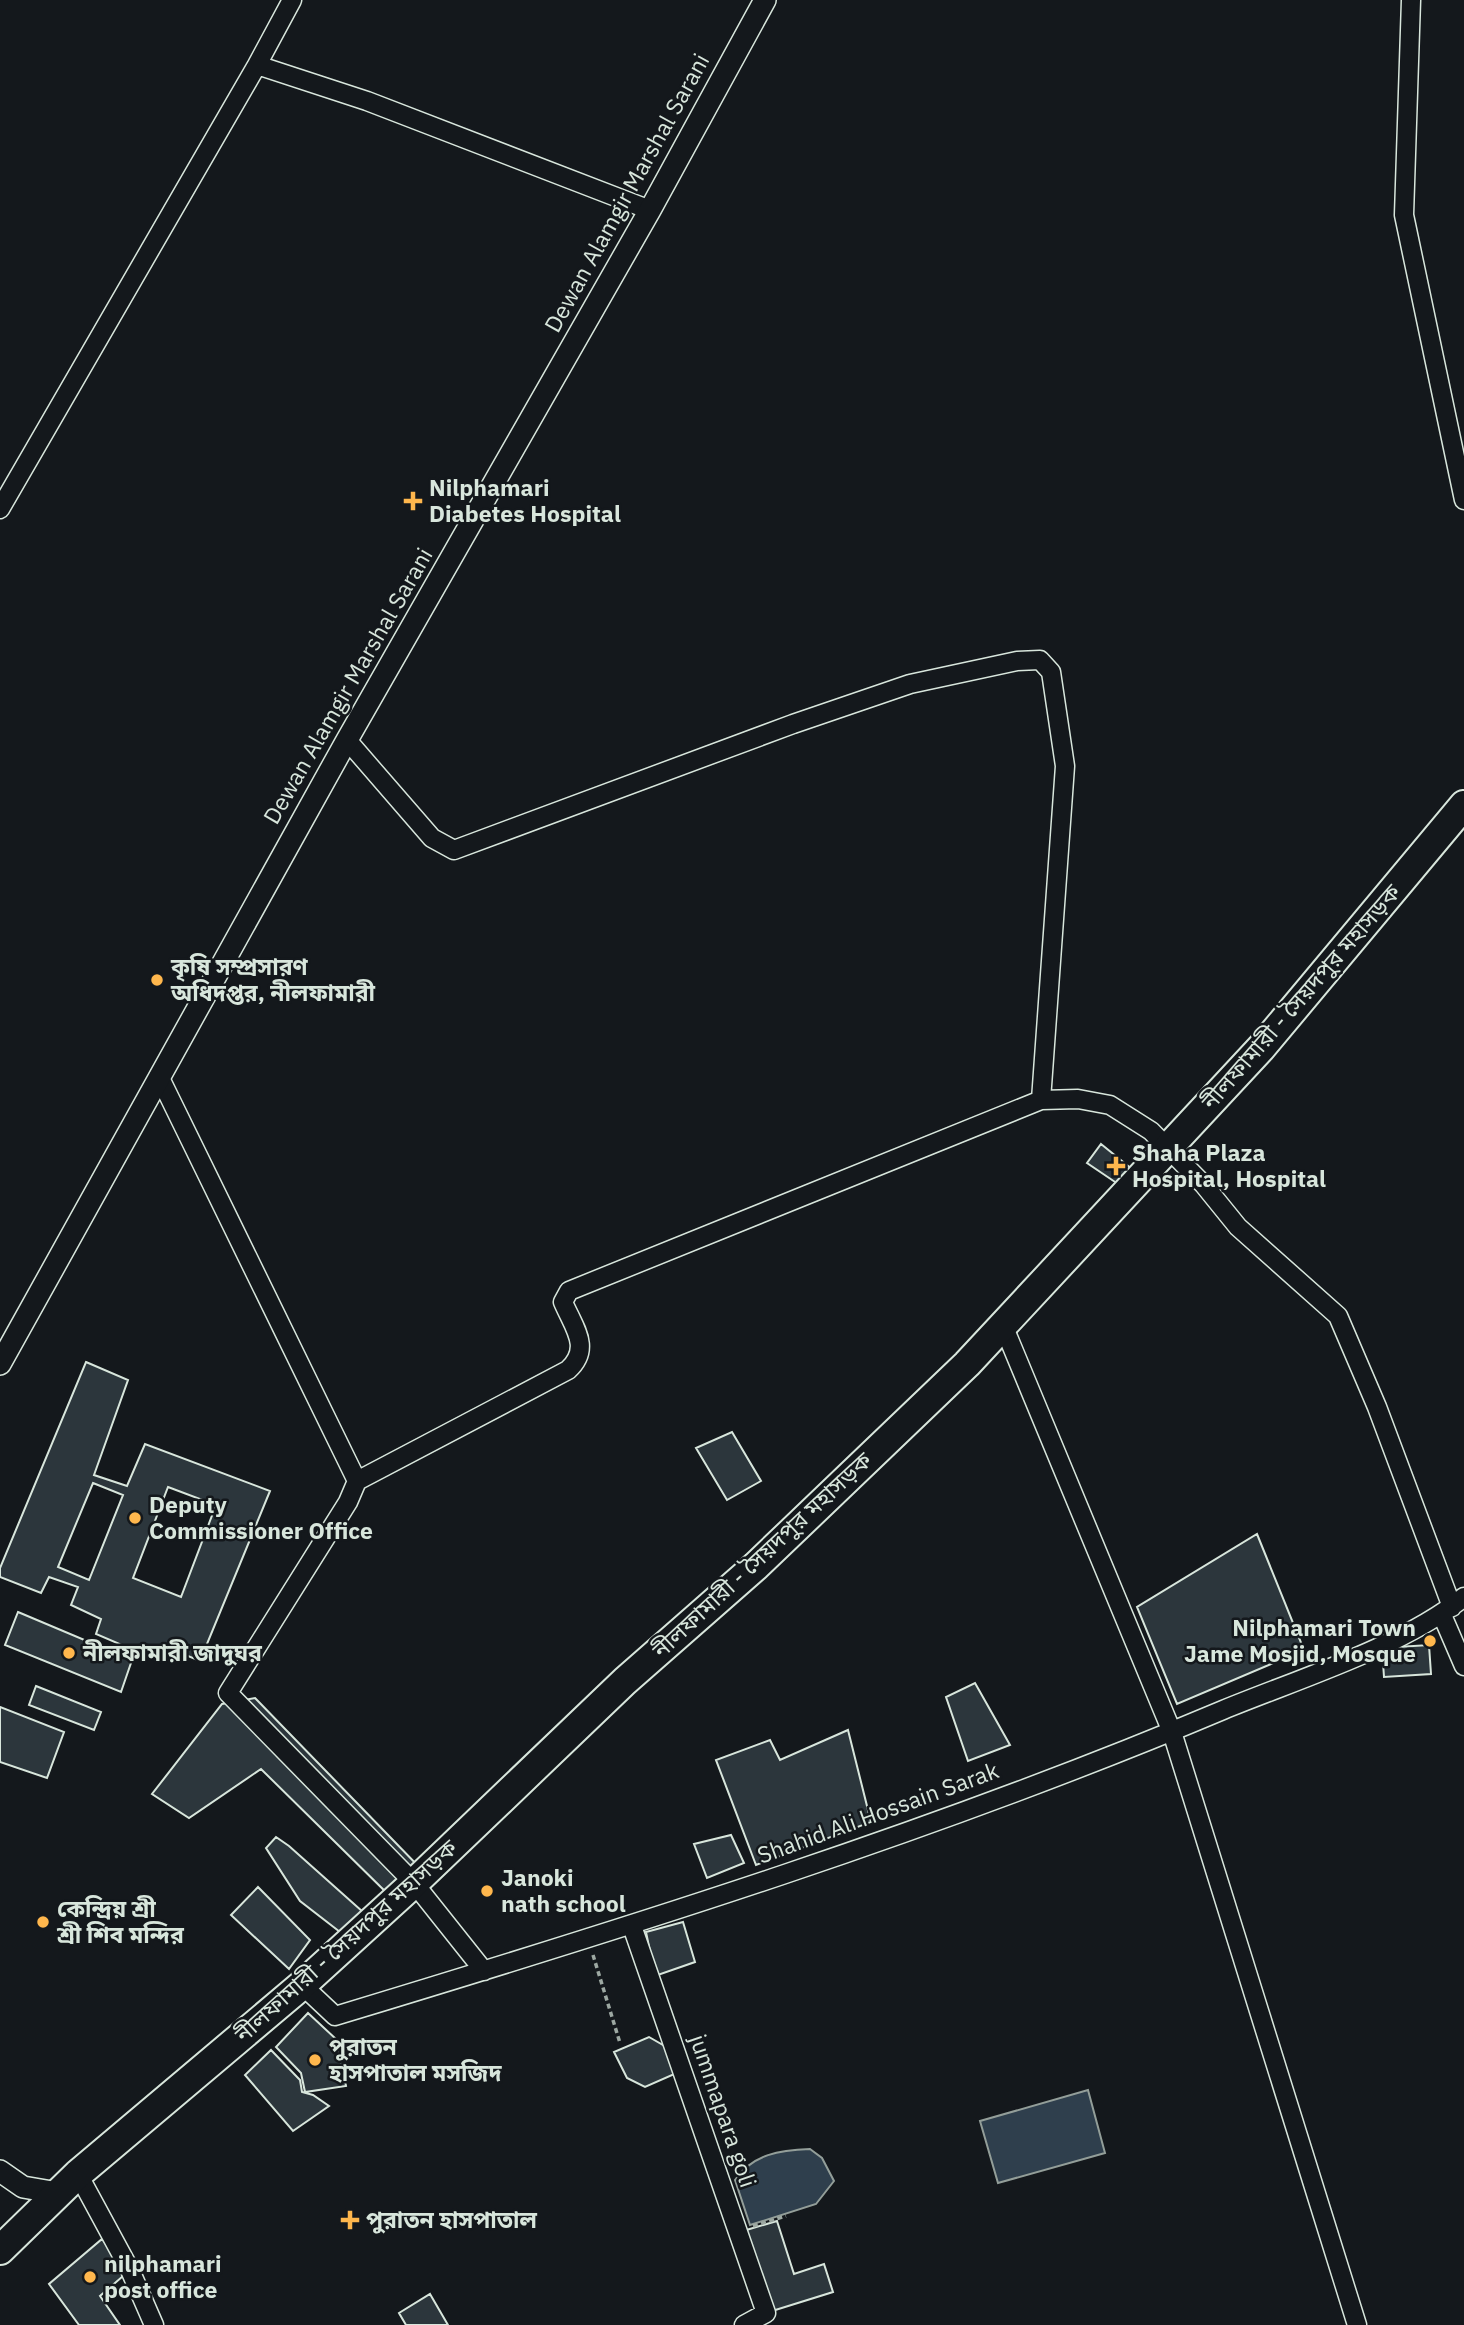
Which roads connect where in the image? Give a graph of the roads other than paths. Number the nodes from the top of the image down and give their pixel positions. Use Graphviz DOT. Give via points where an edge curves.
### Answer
graph roads {
  1 [pos="292,0"];
  2 [pos="765,0"];
  3 [pos="1412,0"];
  4 [pos="257,65"];
  5 [pos="650,210"];
  6 [pos="1464,500"];
  7 [pos="0,509"];
  8 [pos="346,740"];
  9 [pos="1464,805"];
  10 [pos="159,1076"];
  11 [pos="1041,1100"];
  12 [pos="1168,1147"];
  13 [pos="1003,1325"];
  14 [pos="0,1364"];
  15 [pos="356,1481"];
  16 [pos="1453,1606"];
  17 [pos="1464,1665"];
  18 [pos="1172,1732"];
  19 [pos="414,1883"];
  20 [pos="632,1926"];
  21 [pos="484,1971"];
  22 [pos="302,1985"];
  23 [pos="0,2171"];
  24 [pos="68,2184"];
  25 [pos="1,2244"];
  26 [pos="155,2325"];
  27 [pos="744,2325"];
  28 [pos="1357,2325"];
  1 -- 4 [label="street"];
  2 -- 5 [label="street, Dewan Alamgir Marshal Sarani"];
  3 -- 6 [label="street" via="1404,215"];
  4 -- 5 [label="street" via="367,101"];
  4 -- 7 [label="street"];
  5 -- 8 [label="street, Dewan Alamgir Marshal Sarani"];
  8 -- 10 [label="street, Dewan Alamgir Marshal Sarani"];
  8 -- 11 [label="street" via="432,838 454,850 909,684 1040,660 1051,671 1065,766"];
  9 -- 12 [label="main road, নীলফামারী - সৈয়দপুর মহাসড়ক" via="1261,1048"];
  10 -- 14 [label="street, Dewan Alamgir Marshal Sarani"];
  10 -- 15 [label="street"];
  11 -- 12 [label="street" via="1078,1099 1110,1105"];
  11 -- 15 [label="street" via="569,1291 564,1302 582,1349 568,1370"];
  12 -- 13 [label="main road, নীলফামারী - সৈয়দপুর মহাসড়ক"];
  12 -- 16 [label="street" via="1238,1227 1338,1316"];
  13 -- 18 [label="street"];
  13 -- 19 [label="main road, নীলফামারী - সৈয়দপুর মহাসড়ক" via="756,1566 625,1681"];
  15 -- 19 [label="street" via="348,1502 228,1693"];
  16 -- 17 [label="street"];
  16 -- 18 [label="street, Shahid Ali Hossain Sarak" via="1403,1635"];
  18 -- 20 [label="street, Shahid Ali Hossain Sarak"];
  18 -- 28 [label="street"];
  19 -- 21 [label="street"];
  19 -- 22 [label="main road, নীলফামারী - সৈয়দপুর মহাসড়ক"];
  20 -- 21 [label="street, Shahid Ali Hossain Sarak"];
  20 -- 27 [label="street, jummapara goli" via="766,2313"];
  21 -- 22 [label="street, Shahid Ali Hossain Sarak" via="335,2016"];
  22 -- 24 [label="main road, নীলফামারী - সৈয়দপুর মহাসড়ক"];
  23 -- 24 [label="street" via="23,2187"];
  24 -- 25 [label="main road, নীলফামারী - সৈয়দপুর মহাসড়ক"];
  24 -- 26 [label="street" via="130,2270"];
}
